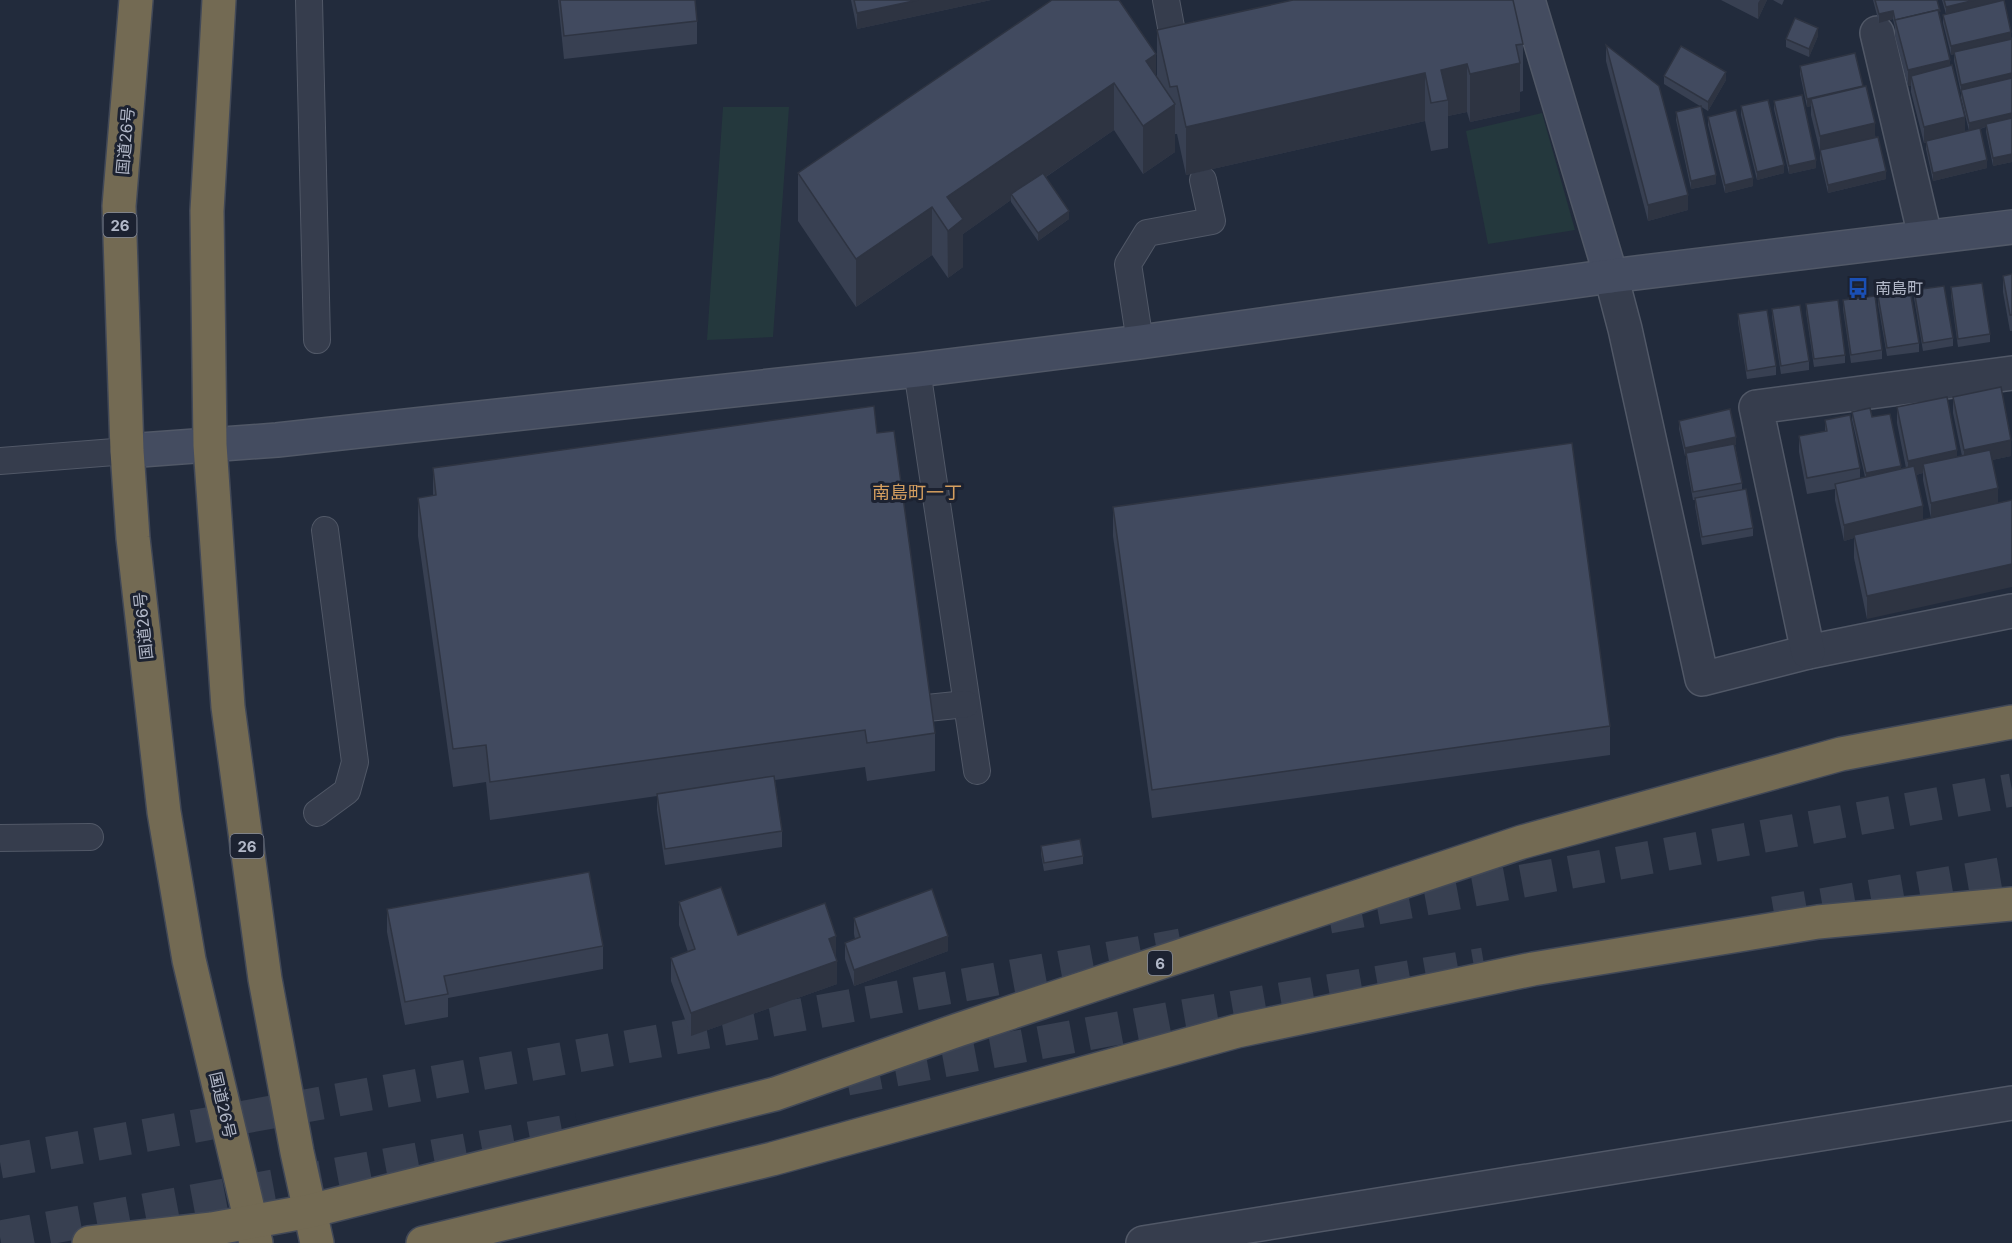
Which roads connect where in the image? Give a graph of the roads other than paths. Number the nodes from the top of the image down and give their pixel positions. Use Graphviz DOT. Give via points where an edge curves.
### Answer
graph roads {
  1 [pos="136,0"];
  2 [pos="219,0"];
  3 [pos="309,0"];
  4 [pos="1166,0"];
  5 [pos="1528,0"];
  6 [pos="1876,33"];
  7 [pos="1179,69"];
  8 [pos="1203,180"];
  9 [pos="2012,227"];
  10 [pos="1925,236"];
  11 [pos="1611,276"];
  12 [pos="317,340"];
  13 [pos="1140,342"];
  14 [pos="917,370"];
  15 [pos="2012,373"];
  16 [pos="210,445"];
  17 [pos="127,451"];
  18 [pos="0,461"];
  19 [pos="325,530"];
  20 [pos="2012,611"];
  21 [pos="1808,652"];
  22 [pos="966,704"];
  23 [pos="927,708"];
  24 [pos="2012,722"];
  25 [pos="977,771"];
  26 [pos="317,813"];
  27 [pos="90,837"];
  28 [pos="0,838"];
  29 [pos="2012,904"];
  30 [pos="2012,1102"];
  31 [pos="310,1212"];
  32 [pos="254,1233"];
  33 [pos="89,1243"];
  34 [pos="317,1243"];
  35 [pos="423,1243"];
  36 [pos="1143,1243"];
  1 -- 17 [label="highway, 国道26号 / 26" via="119,206"];
  2 -- 16 [label="highway, 26" via="207,211"];
  3 -- 12 [label="lane"];
  4 -- 7 [label="lane"];
  5 -- 11 [label="street"];
  6 -- 10 [label="street"];
  8 -- 13 [label="lane" via="1212,221 1147,233 1128,264"];
  9 -- 10 [label="street"];
  10 -- 11 [label="street"];
  11 -- 13 [label="street"];
  11 -- 21 [label="street" via="1702,679"];
  13 -- 14 [label="street"];
  14 -- 16 [label="street"];
  14 -- 22 [label="lane"];
  15 -- 21 [label="street" via="1756,407"];
  16 -- 17 [label="street"];
  16 -- 31 [label="highway, 26" via="228,707 265,979"];
  17 -- 18 [label="lane"];
  17 -- 32 [label="highway, 国道26号 / 26" via="164,812 189,960"];
  19 -- 26 [label="lane" via="355,762 347,791"];
  20 -- 21 [label="street"];
  22 -- 23 [label="lane"];
  22 -- 25 [label="lane"];
  24 -- 31 [label="highway, 6" via="1841,754 1522,842 775,1094"];
  27 -- 28 [label="lane"];
  29 -- 35 [label="highway" via="1818,922 1533,969 1237,1031 772,1159"];
  30 -- 36 [label="street"];
  31 -- 32 [label="highway"];
  31 -- 34 [label="highway, 26"];
  32 -- 33 [label="highway"];
}
